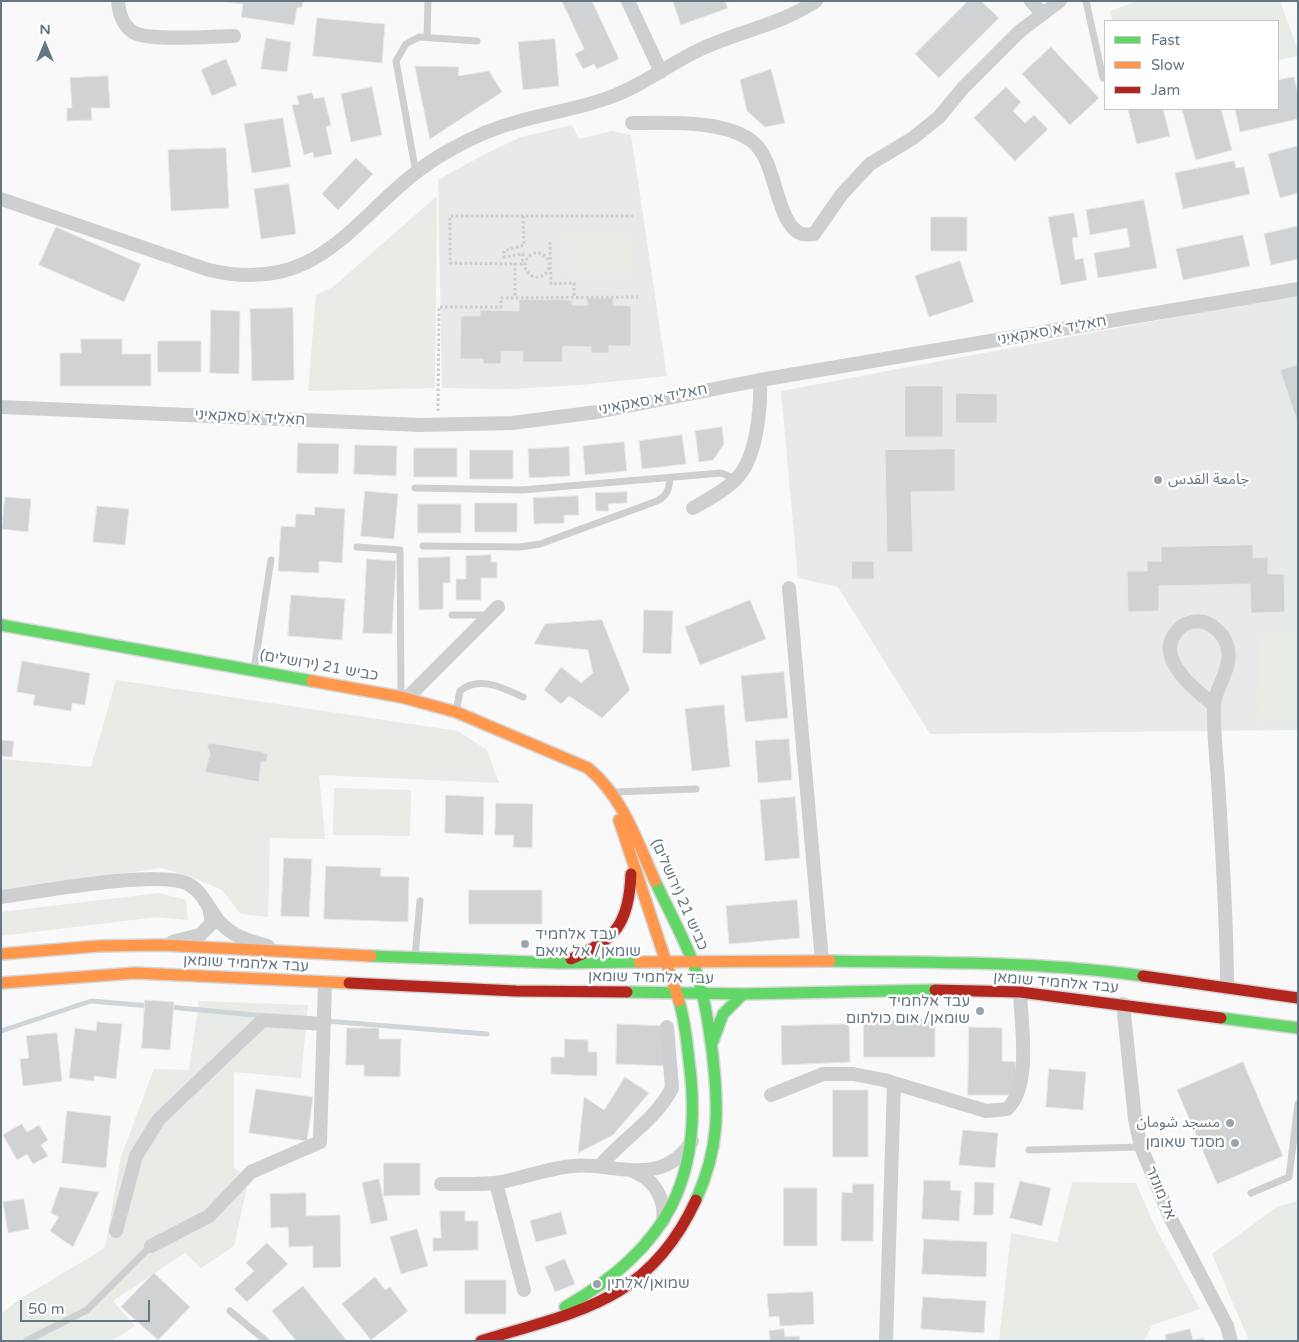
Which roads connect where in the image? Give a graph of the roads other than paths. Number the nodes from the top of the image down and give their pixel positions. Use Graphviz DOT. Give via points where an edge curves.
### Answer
graph roads {
  1 [pos="118,1"];
  2 [pos="428,1"];
  3 [pos="628,1"];
  4 [pos="816,1"];
  5 [pos="1031,1"];
  6 [pos="1060,1"];
  7 [pos="1086,1"];
  8 [pos="1042,13"];
  9 [pos="234,36"];
  10 [pos="427,38"];
  11 [pos="477,41"];
  12 [pos="661,72"];
  13 [pos="1104,78"];
  14 [pos="632,124"];
  15 [pos="416,173"];
  16 [pos="1,200"];
  17 [pos="1298,289"];
  18 [pos="760,380"];
  19 [pos="1,407"];
  20 [pos="670,477"];
  21 [pos="737,479"];
  22 [pos="415,488"];
  23 [pos="692,508"];
  24 [pos="423,546"];
  25 [pos="357,547"];
  26 [pos="272,560"];
  27 [pos="790,588"];
  28 [pos="494,611"];
  29 [pos="452,615"];
  30 [pos="1,626"];
  31 [pos="254,670"];
  32 [pos="404,697"];
  33 [pos="523,697"];
  34 [pos="1214,705"];
  35 [pos="456,712"];
  36 [pos="696,790"];
  37 [pos="612,792"];
  38 [pos="631,865"];
  39 [pos="1,897"];
  40 [pos="420,901"];
  41 [pos="209,906"];
  42 [pos="161,945"];
  43 [pos="291,953"];
  44 [pos="1,954"];
  45 [pos="415,957"];
  46 [pos="822,961"];
  47 [pos="560,963"];
  48 [pos="666,963"];
  49 [pos="693,963"];
  50 [pos="1,983"];
  51 [pos="325,984"];
  52 [pos="1227,988"];
  53 [pos="1020,992"];
  54 [pos="677,993"];
  55 [pos="704,994"];
  56 [pos="743,994"];
  57 [pos="1298,998"];
  58 [pos="1123,1004"];
  59 [pos="324,1024"];
  60 [pos="668,1027"];
  61 [pos="1298,1028"];
  62 [pos="712,1050"];
  63 [pos="894,1083"];
  64 [pos="771,1095"];
  65 [pos="1298,1104"];
  66 [pos="693,1139"];
  67 [pos="1140,1147"];
  68 [pos="1029,1150"];
  69 [pos="600,1166"];
  70 [pos="625,1169"];
  71 [pos="496,1182"];
  72 [pos="441,1184"];
  73 [pos="1250,1194"];
  74 [pos="663,1221"];
  75 [pos="116,1231"];
  76 [pos="151,1246"];
  77 [pos="524,1290"];
  78 [pos="230,1311"];
  79 [pos="517,1330"];
  80 [pos="26,1341"];
  81 [pos="266,1341"];
  82 [pos="480,1341"];
  83 [pos="886,1341"];
  84 [pos="1231,1341"];
  1 -- 9 [label="street" via="122,21 142,36"];
  2 -- 10 [label="lane"];
  3 -- 12 [label="street"];
  4 -- 12 [label="street" via="786,19 703,48"];
  5 -- 8 [label="street"];
  6 -- 8 [label="street"];
  7 -- 13 [label="lane"];
  8 -- 14 [label="street" via="1020,30 939,117 913,138 870,164 842,194 814,234 802,234 788,222 765,158 755,143 731,131 696,124"];
  10 -- 11 [label="lane"];
  10 -- 15 [label="lane" via="419,37 406,44 396,61"];
  12 -- 15 [label="street" via="607,99 517,122 483,135 450,150"];
  15 -- 16 [label="street" via="320,256 296,268 251,276 209,270"];
  17 -- 18 [label="street, חאליד א סאקאיני"];
  18 -- 19 [label="street, חאליד א סאקאיני" via="597,412 512,422 438,425"];
  18 -- 21 [label="street" via="755,435"];
  20 -- 21 [label="lane" via="721,472"];
  20 -- 22 [label="lane" via="522,490"];
  20 -- 24 [label="lane" via="665,497 540,544 520,547"];
  21 -- 23 [label="street"];
  25 -- 32 [label="lane" via="400,550"];
  26 -- 31 [label="lane"];
  27 -- 46 [label="street"];
  28 -- 29 [label="lane"];
  28 -- 32 [label="street"];
  30 -- 31 [label="main road, כביש 21 (ירושלים)"];
  31 -- 32 [label="main road, כביש 21 (ירושלים)"];
  32 -- 35 [label="main road, כביש 21 (ירושלים)"];
  33 -- 35 [label="lane" via="498,686 468,684 460,691"];
  34 -- 34 [label="street" via="1228,665 1228,648 1220,632 1207,623 1193,622 1180,627 1172,638 1170,649 1184,679"];
  34 -- 52 [label="street" via="1227,922"];
  35 -- 37 [label="main road, כביש 21 (ירושלים)" via="588,768"];
  36 -- 37 [label="lane"];
  37 -- 38 [label="main road, כביש 21 (ירושלים)"];
  37 -- 49 [label="main road, כביש 21 (ירושלים)"];
  38 -- 47 [label="main road" via="626,914 616,933 598,948"];
  38 -- 48 [label="main road, כביש 21 (ירושלים)"];
  39 -- 41 [label="street" via="150,878 175,879 201,893"];
  40 -- 45 [label="lane"];
  41 -- 42 [label="street" via="212,924 200,935"];
  41 -- 43 [label="street" via="218,921 233,934"];
  42 -- 43 [label="main road, עבד אלחמיד שומאן"];
  42 -- 44 [label="main road, עבד אלחמיד שומאן"];
  43 -- 45 [label="main road, עבד אלחמיד שומאן"];
  45 -- 47 [label="main road, עבד אלחמיד שומאן"];
  46 -- 49 [label="main road, עבד אלחמיד שומאן"];
  46 -- 52 [label="main road, עבד אלחמיד שומאן" via="1019,964 1101,970"];
  47 -- 48 [label="main road, עבד אלחמיד שומאן"];
  48 -- 49 [label="main road, עבד אלחמיד שומאן"];
  48 -- 54 [label="main road, כביש 21 (ירושלים)"];
  49 -- 55 [label="main road, כביש 21 (ירושלים)"];
  50 -- 51 [label="main road, עבד אלחמיד שומאן" via="135,973"];
  51 -- 54 [label="main road, עבד אלחמיד שומאן"];
  51 -- 59 [label="street"];
  52 -- 57 [label="main road, עבד אלחמיד שומאן"];
  53 -- 56 [label="main road, עבד אלחמיד שומאן" via="945,990"];
  53 -- 58 [label="main road, עבד אלחמיד שומאן"];
  53 -- 63 [label="street" via="1021,1079 1017,1096 1007,1109 986,1111"];
  54 -- 55 [label="main road, עבד אלחמיד שומאן"];
  54 -- 66 [label="main road, כביש 21 (ירושלים)" via="684,1018 694,1090"];
  55 -- 56 [label="main road, עבד אלחמיד שומאן"];
  55 -- 62 [label="main road, כביש 21 (ירושלים)"];
  56 -- 62 [label="main road" via="720,1020"];
  58 -- 61 [label="main road, עבד אלחמיד שומאן"];
  58 -- 67 [label="street, אל מונזר"];
  59 -- 75 [label="street" via="263,1020 159,1119 136,1156"];
  59 -- 76 [label="street" via="320,1142 251,1172 209,1216"];
  60 -- 69 [label="street" via="672,1088 643,1124"];
  62 -- 79 [label="main road, כביש 21 (ירושלים)" via="718,1114 711,1153 698,1197 673,1242 641,1277 604,1301"];
  63 -- 64 [label="street" via="853,1074 823,1074"];
  63 -- 83 [label="street"];
  65 -- 73 [label="lane" via="1289,1176"];
  66 -- 70 [label="street" via="687,1150 663,1166"];
  66 -- 74 [label="main road, כביש 21 (ירושלים)" via="678,1194"];
  67 -- 68 [label="lane"];
  67 -- 84 [label="street, אל מונזר" via="1170,1218 1227,1326"];
  69 -- 70 [label="street"];
  69 -- 71 [label="street" via="570,1166"];
  70 -- 74 [label="street" via="654,1186 663,1203"];
  71 -- 72 [label="street"];
  71 -- 77 [label="street"];
  74 -- 79 [label="main road, כביש 21 (ירושלים)" via="633,1258 604,1283 573,1303"];
  76 -- 80 [label="lane" via="87,1310"];
  78 -- 81 [label="lane"];
  79 -- 82 [label="main road, כביש 21 (ירושלים)"];
}
